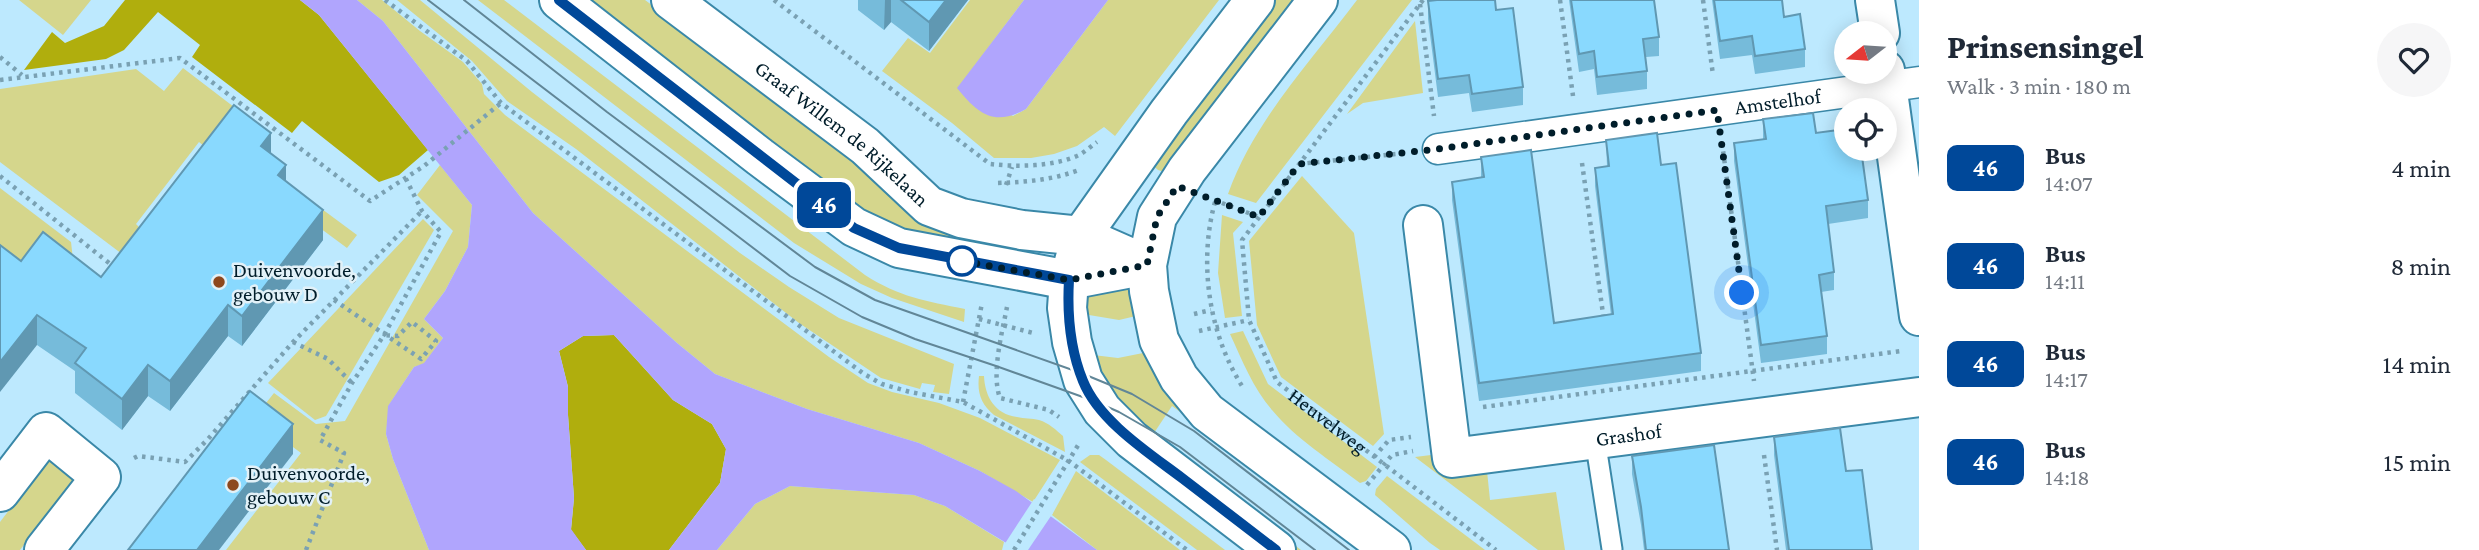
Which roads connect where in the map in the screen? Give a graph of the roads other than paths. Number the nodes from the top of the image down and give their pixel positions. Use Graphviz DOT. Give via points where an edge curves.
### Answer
graph roads {
  1 [pos="559,0"];
  2 [pos="671,0"];
  3 [pos="1255,0"];
  4 [pos="1318,0"];
  5 [pos="1875,0"];
  6 [pos="1878,21"];
  7 [pos="1897,80"];
  8 [pos="1873,84"];
  9 [pos="1438,149"];
  10 [pos="1423,225"];
  11 [pos="1081,236"];
  12 [pos="1147,265"];
  13 [pos="1069,280"];
  14 [pos="1919,316"];
  15 [pos="1919,397"];
  16 [pos="1607,438"];
  17 [pos="0,492"];
  18 [pos="1612,549"];
  19 [pos="44,550"];
  20 [pos="1276,550"];
  21 [pos="1391,550"];
  1 -- 13 [label="street" via="854,228 899,248"];
  2 -- 11 [label="street, Graaf Willem de Rijkelaan" via="866,146 929,206 986,223"];
  3 -- 11 [label="street"];
  4 -- 12 [label="street" via="1187,170 1157,217"];
  5 -- 6 [label="street"];
  7 -- 14 [label="street, Amstelhof"];
  8 -- 9 [label="street, Amstelhof"];
  10 -- 16 [label="street, Grashof" via="1449,440"];
  11 -- 12 [label="street, Graaf Willem de Rijkelaan"];
  11 -- 13 [label="street"];
  12 -- 13 [label="street"];
  12 -- 21 [label="street" via="1159,340 1180,378 1207,412"];
  13 -- 20 [label="street" via="1072,342 1094,401 1132,440"];
  15 -- 16 [label="street, Grashof"];
  16 -- 18 [label="lane"];
  17 -- 19 [label="street" via="46,432 101,477"];
}
